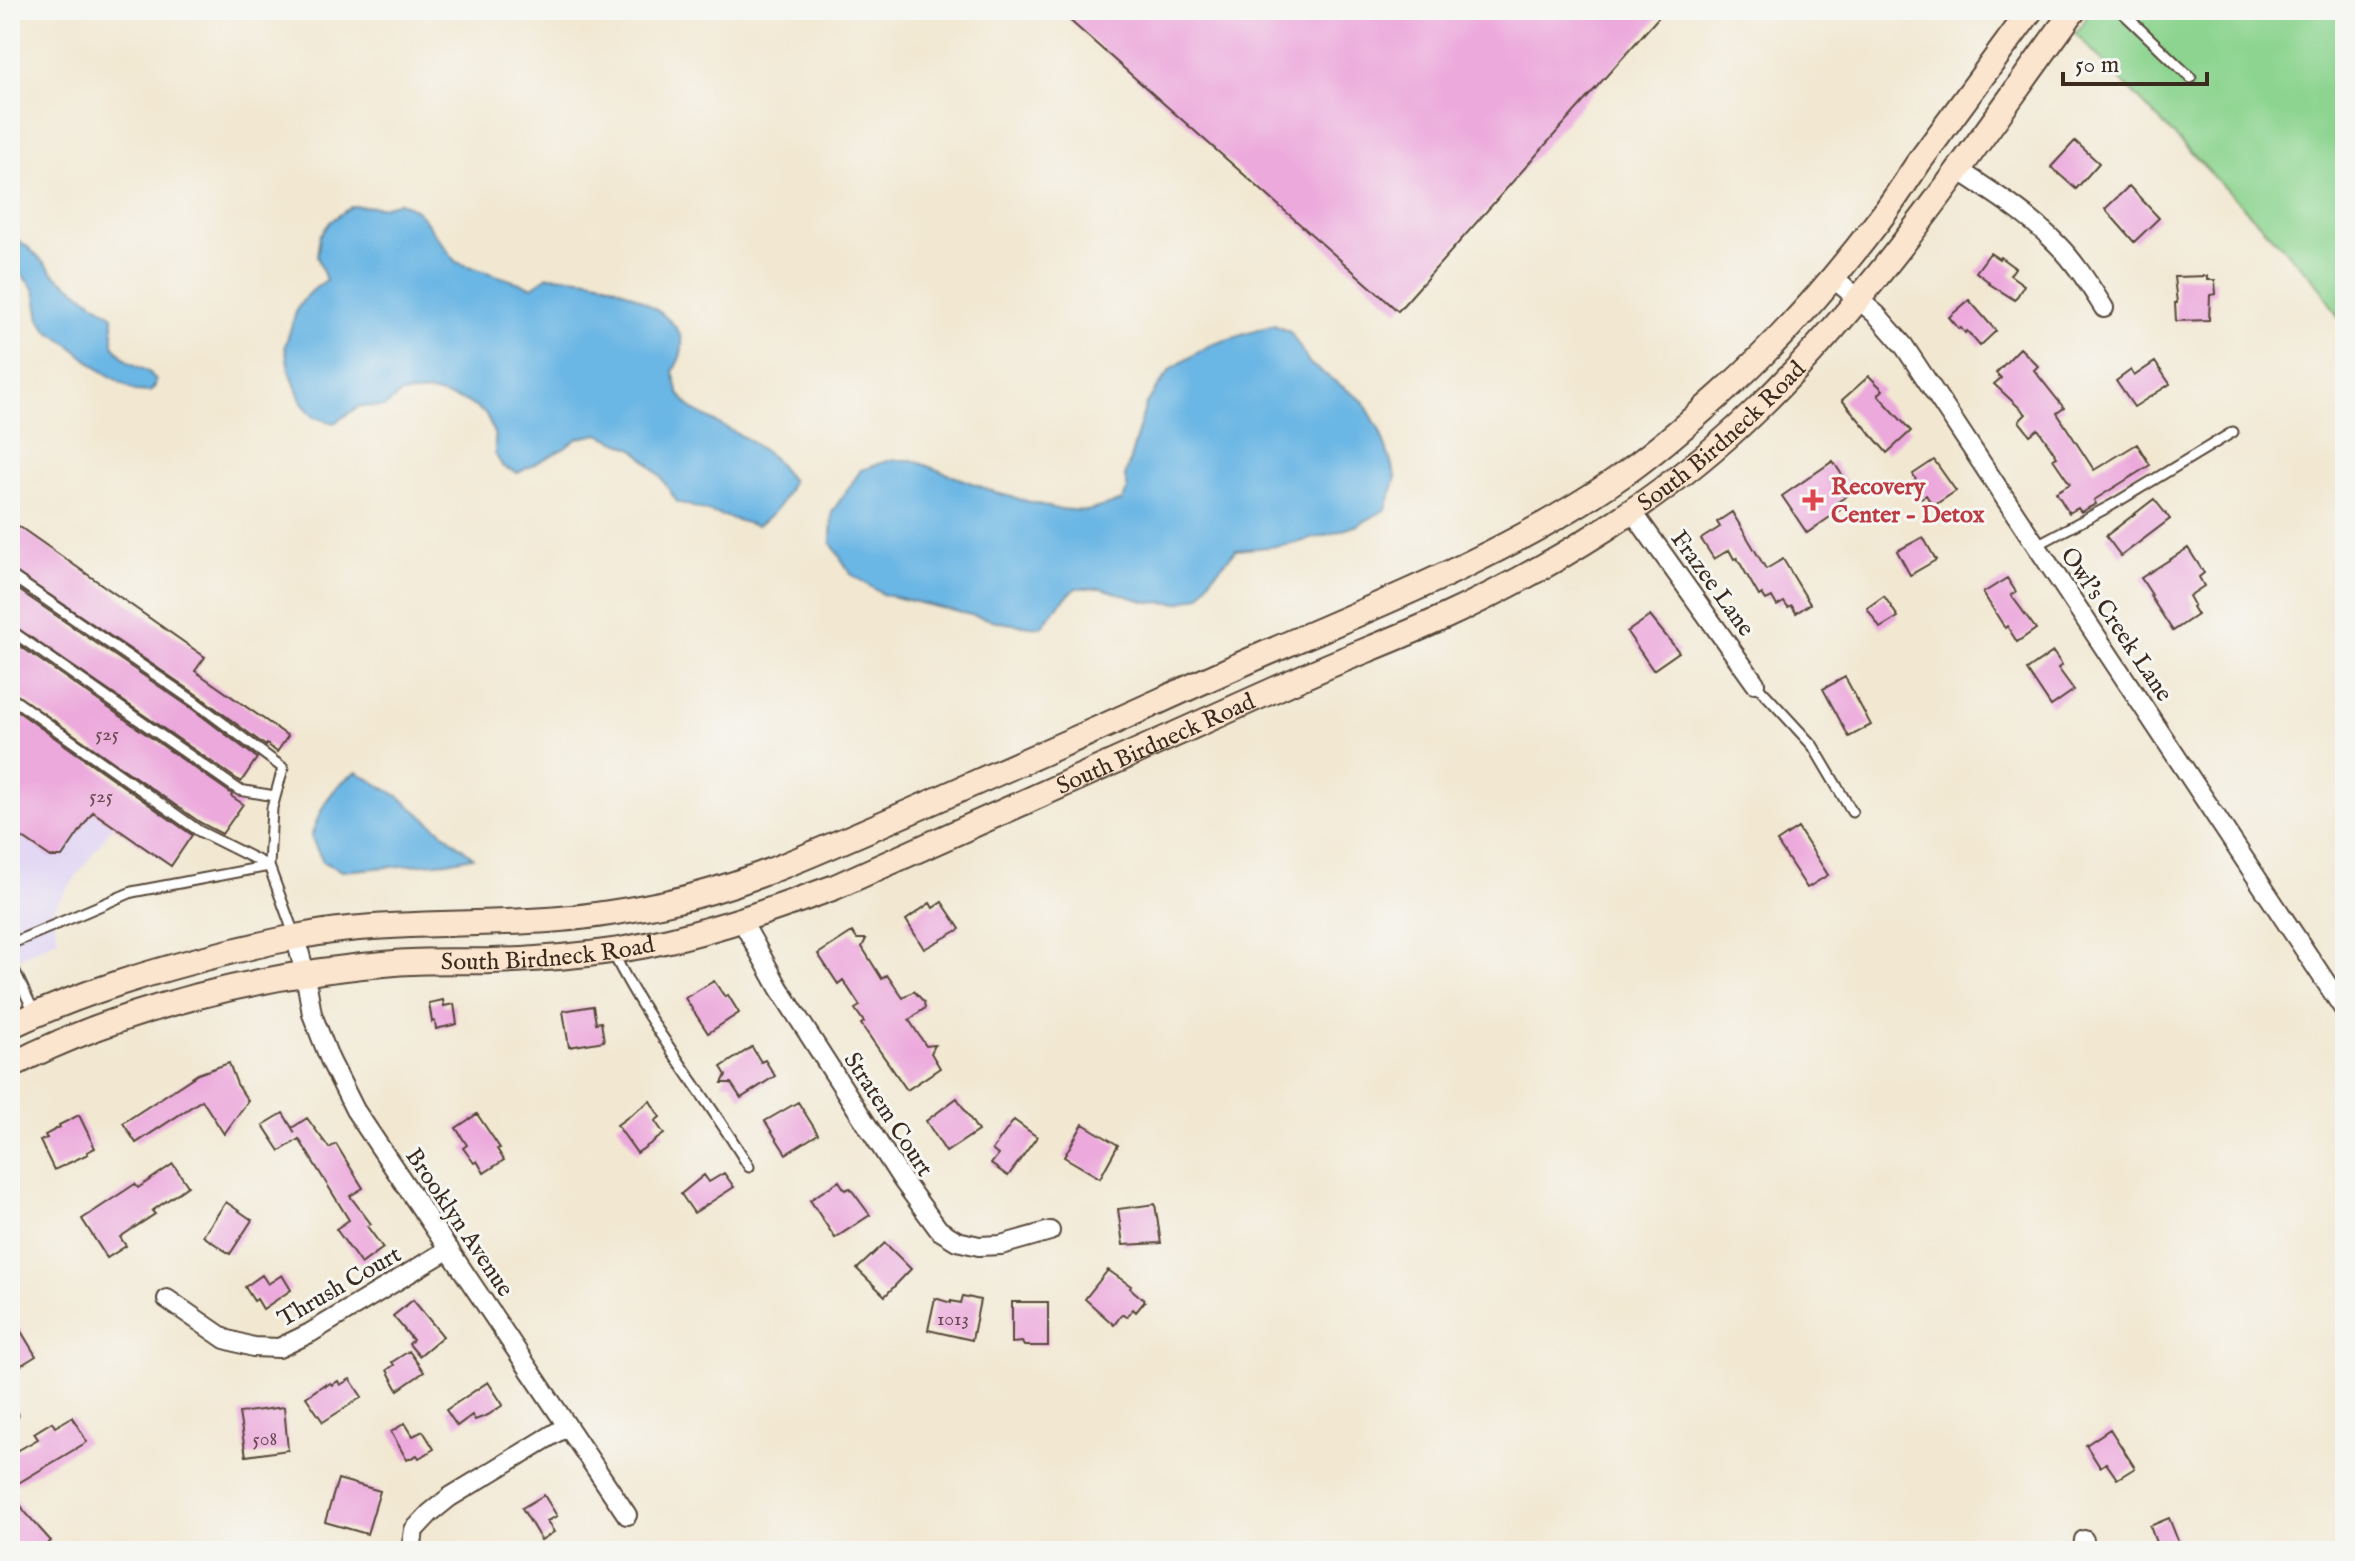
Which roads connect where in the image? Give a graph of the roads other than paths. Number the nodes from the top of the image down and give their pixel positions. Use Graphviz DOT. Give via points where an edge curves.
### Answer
graph roads {
  1 [pos="2031,10"];
  2 [pos="2074,10"];
  3 [pos="2120,10"];
  4 [pos="2191,78"];
  5 [pos="1957,169"];
  6 [pos="1833,278"];
  7 [pos="1859,299"];
  8 [pos="2104,308"];
  9 [pos="2233,432"];
  10 [pos="1632,511"];
  11 [pos="2035,546"];
  12 [pos="10,575"];
  13 [pos="10,630"];
  14 [pos="1755,683"];
  15 [pos="10,697"];
  16 [pos="275,796"];
  17 [pos="1852,812"];
  18 [pos="269,866"];
  19 [pos="742,921"];
  20 [pos="295,936"];
  21 [pos="10,944"];
  22 [pos="612,950"];
  23 [pos="10,961"];
  24 [pos="305,973"];
  25 [pos="2345,1011"];
  26 [pos="35,1014"];
  27 [pos="10,1026"];
  28 [pos="10,1066"];
  29 [pos="749,1167"];
  30 [pos="1050,1231"];
  31 [pos="449,1249"];
  32 [pos="167,1299"];
  33 [pos="567,1426"];
  34 [pos="627,1515"];
  35 [pos="411,1551"];
  1 -- 6 [label="main road, South Birdneck Road"];
  2 -- 5 [label="main road, South Birdneck Road"];
  3 -- 4 [label="lane"];
  5 -- 7 [label="main road, South Birdneck Road"];
  5 -- 8 [label="street" via="2056,243"];
  6 -- 7 [label="street, Owl's Creek Lane"];
  6 -- 20 [label="main road, South Birdneck Road" via="1736,380 1680,429 1612,483 1510,543 1406,594 791,863 724,888 610,913"];
  7 -- 10 [label="main road, South Birdneck Road" via="1752,414"];
  7 -- 11 [label="street, Owl's Creek Lane" via="1904,346"];
  9 -- 11 [label="lane"];
  10 -- 14 [label="street, Frazee Lane"];
  10 -- 19 [label="main road, South Birdneck Road" via="1442,618 835,887"];
  11 -- 25 [label="street, Owl's Creek Lane"];
  12 -- 16 [label="lane" via="283,768"];
  13 -- 16 [label="lane" via="239,790"];
  14 -- 17 [label="lane" via="1813,746"];
  15 -- 18 [label="lane" via="199,831"];
  16 -- 18 [label="lane"];
  18 -- 20 [label="lane"];
  18 -- 21 [label="lane" via="132,892"];
  19 -- 22 [label="main road, South Birdneck Road"];
  19 -- 30 [label="street, Stratem Court" via="779,988 939,1230 979,1246"];
  20 -- 24 [label="street, Brooklyn Avenue"];
  20 -- 26 [label="main road, South Birdneck Road" via="132,979"];
  22 -- 24 [label="main road, South Birdneck Road"];
  22 -- 29 [label="lane" via="635,996"];
  23 -- 26 [label="lane"];
  24 -- 28 [label="main road, South Birdneck Road" via="145,1011"];
  24 -- 31 [label="street, Brooklyn Avenue" via="312,1014 355,1110"];
  26 -- 27 [label="main road, South Birdneck Road"];
  31 -- 32 [label="street, Thrush Court" via="279,1348 225,1339"];
  31 -- 33 [label="street, Brooklyn Avenue"];
  33 -- 34 [label="street, Brooklyn Avenue"];
  33 -- 35 [label="street" via="430,1513 414,1530"];
}
